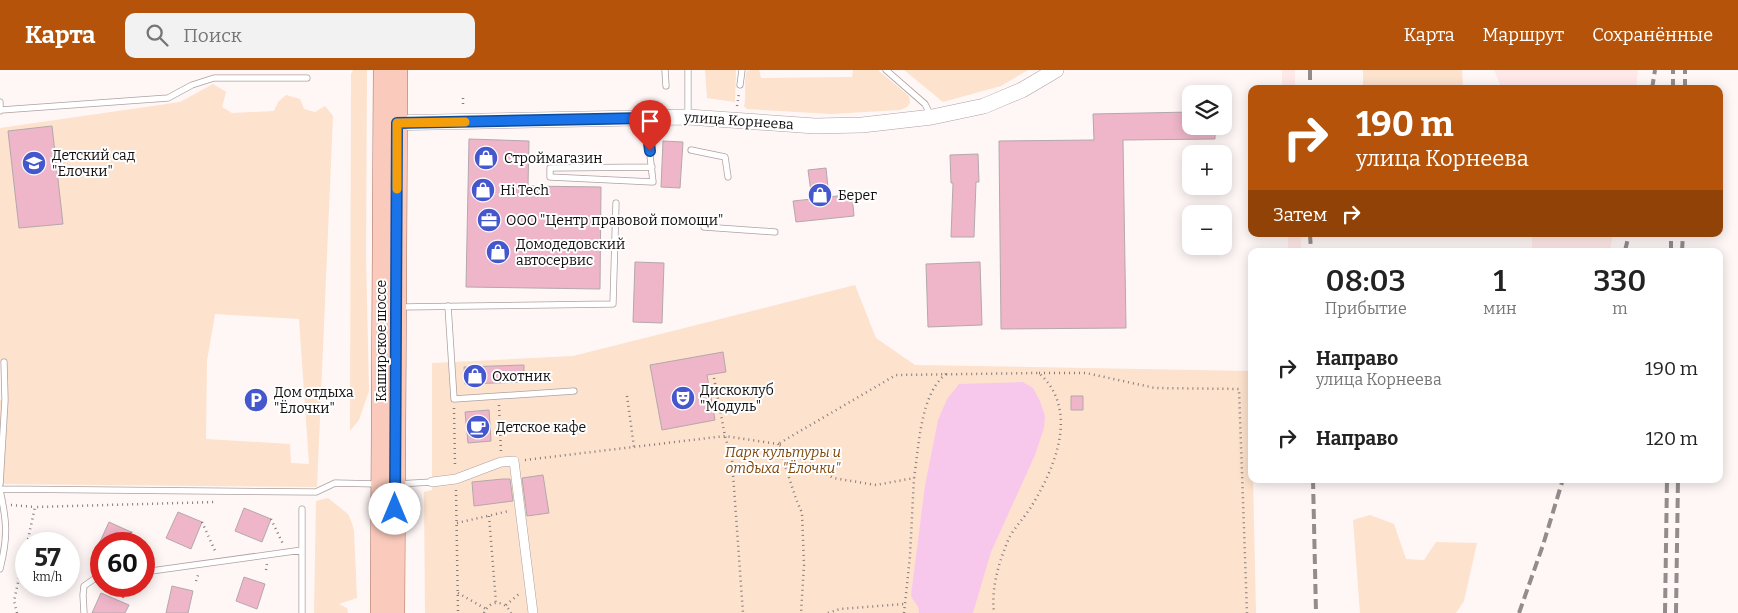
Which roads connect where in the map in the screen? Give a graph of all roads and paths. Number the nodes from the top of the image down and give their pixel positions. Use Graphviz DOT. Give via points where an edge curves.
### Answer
graph roads {
  1 [pos="383,70"];
  2 [pos="398,70"];
  3 [pos="665,70"];
  4 [pos="688,70"];
  5 [pos="742,70"];
  6 [pos="886,70"];
  7 [pos="1056,70"];
  8 [pos="307,78"];
  9 [pos="740,85"];
  10 [pos="666,86"];
  11 [pos="463,98"];
  12 [pos="0,102"];
  13 [pos="463,107"];
  14 [pos="0,111"];
  15 [pos="932,116"];
  16 [pos="688,117"];
  17 [pos="646,118"];
  18 [pos="390,123"];
  19 [pos="691,150"];
  20 [pos="652,167"];
  21 [pos="728,178"];
  22 [pos="616,203"];
  23 [pos="704,227"];
  24 [pos="775,232"];
  25 [pos="448,306"];
  26 [pos="396,307"];
  27 [pos="4,362"];
  28 [pos="1039,373"];
  29 [pos="946,374"];
  30 [pos="714,378"];
  31 [pos="574,391"];
  32 [pos="499,396"];
  33 [pos="626,396"];
  34 [pos="454,399"];
  35 [pos="725,436"];
  36 [pos="778,444"];
  37 [pos="634,447"];
  38 [pos="514,461"];
  39 [pos="501,462"];
  40 [pos="914,478"];
  41 [pos="456,479"];
  42 [pos="432,482"];
  43 [pos="0,484"];
  44 [pos="388,484"];
  45 [pos="0,490"];
  46 [pos="223,502"];
  47 [pos="3,505"];
  48 [pos="35,507"];
  49 [pos="302,509"];
  50 [pos="519,509"];
  51 [pos="489,516"];
  52 [pos="271,518"];
  53 [pos="202,522"];
  54 [pos="457,523"];
  55 [pos="29,532"];
  56 [pos="302,550"];
  57 [pos="287,552"];
  58 [pos="219,562"];
  59 [pos="0,569"];
  60 [pos="155,571"];
  61 [pos="90,582"];
  62 [pos="529,585"];
  63 [pos="458,593"];
  64 [pos="15,597"];
  65 [pos="496,603"];
  66 [pos="904,604"];
  67 [pos="506,605"];
  68 [pos="486,609"];
  69 [pos="16,613"];
  70 [pos="84,613"];
  71 [pos="302,613"];
  72 [pos="380,613"];
  73 [pos="395,613"];
  74 [pos="458,613"];
  75 [pos="484,613"];
  76 [pos="511,613"];
  77 [pos="533,613"];
  78 [pos="743,613"];
  79 [pos="800,613"];
  80 [pos="828,613"];
  81 [pos="904,613"];
  82 [pos="994,613"];
  83 [pos="1247,613"];
  1 -- 18 [label="main road, Каширское шоссе"];
  2 -- 18 [label="main road, Каширское шоссе"];
  3 -- 10 [label="lane"];
  4 -- 16 [label="lane"];
  5 -- 9 [label="lane"];
  6 -- 15 [label="lane" via="925,104"];
  7 -- 15 [label="street, улица Корнеева" via="997,101"];
  8 -- 14 [label="lane" via="214,78 168,98"];
  11 -- 13 [label="path"];
  12 -- 14 [label="lane"];
  15 -- 16 [label="street, улица Корнеева" via="839,126"];
  16 -- 17 [label="street, улица Корнеева"];
  17 -- 18 [label="street, улица Корнеева"];
  17 -- 20 [label="lane"];
  18 -- 26 [label="main road, Каширское шоссе"];
  18 -- 44 [label="main road, Каширское шоссе"];
  19 -- 21 [label="lane" via="725,157"];
  20 -- 20 [label="lane" via="653,182 550,177 550,168"];
  22 -- 25 [label="lane" via="613,304"];
  23 -- 24 [label="lane"];
  25 -- 26 [label="lane"];
  25 -- 34 [label="lane"];
  26 -- 44 [label="main road, Каширское шоссе"];
  27 -- 43 [label="lane"];
  28 -- 29 [label="path"];
  28 -- 82 [label="path" via="1050,384 1057,399 1062,419 1060,435 1042,485 1006,547 995,580"];
  28 -- 83 [label="path" via="1086,373 1155,388 1239,389"];
  29 -- 36 [label="path" via="896,375"];
  29 -- 40 [label="path" via="936,384 928,401"];
  30 -- 35 [label="path"];
  31 -- 32 [label="lane"];
  32 -- 34 [label="lane"];
  32 -- 39 [label="path"];
  33 -- 37 [label="path"];
  34 -- 41 [label="path"];
  35 -- 36 [label="path"];
  35 -- 37 [label="path"];
  35 -- 78 [label="path" via="732,460"];
  36 -- 40 [label="path" via="833,478 876,485"];
  36 -- 79 [label="path" via="802,513 804,565"];
  37 -- 38 [label="path"];
  38 -- 39 [label="street"];
  38 -- 50 [label="street"];
  39 -- 41 [label="street"];
  40 -- 66 [label="path"];
  41 -- 42 [label="street"];
  41 -- 54 [label="path"];
  42 -- 44 [label="lane"];
  44 -- 45 [label="lane" via="335,483 316,492"];
  44 -- 72 [label="main road, Каширское шоссе"];
  44 -- 73 [label="main road, Каширское шоссе"];
  45 -- 47 [label="lane"];
  46 -- 48 [label="path"];
  47 -- 48 [label="path"];
  47 -- 59 [label="lane" via="6,547"];
  48 -- 55 [label="path"];
  49 -- 56 [label="lane"];
  50 -- 51 [label="path"];
  50 -- 62 [label="street"];
  51 -- 54 [label="path"];
  51 -- 65 [label="path"];
  52 -- 57 [label="path"];
  53 -- 58 [label="path"];
  54 -- 63 [label="path"];
  56 -- 57 [label="lane"];
  56 -- 71 [label="lane"];
  57 -- 58 [label="lane"];
  58 -- 60 [label="lane"];
  61 -- 70 [label="lane" via="84,586 82,595"];
  62 -- 67 [label="path"];
  62 -- 77 [label="street"];
  63 -- 68 [label="path"];
  63 -- 74 [label="path"];
  64 -- 69 [label="path"];
  65 -- 67 [label="path"];
  65 -- 68 [label="path"];
  66 -- 80 [label="path" via="840,609"];
  66 -- 81 [label="path"];
  67 -- 76 [label="path"];
  68 -- 75 [label="path"];
}
